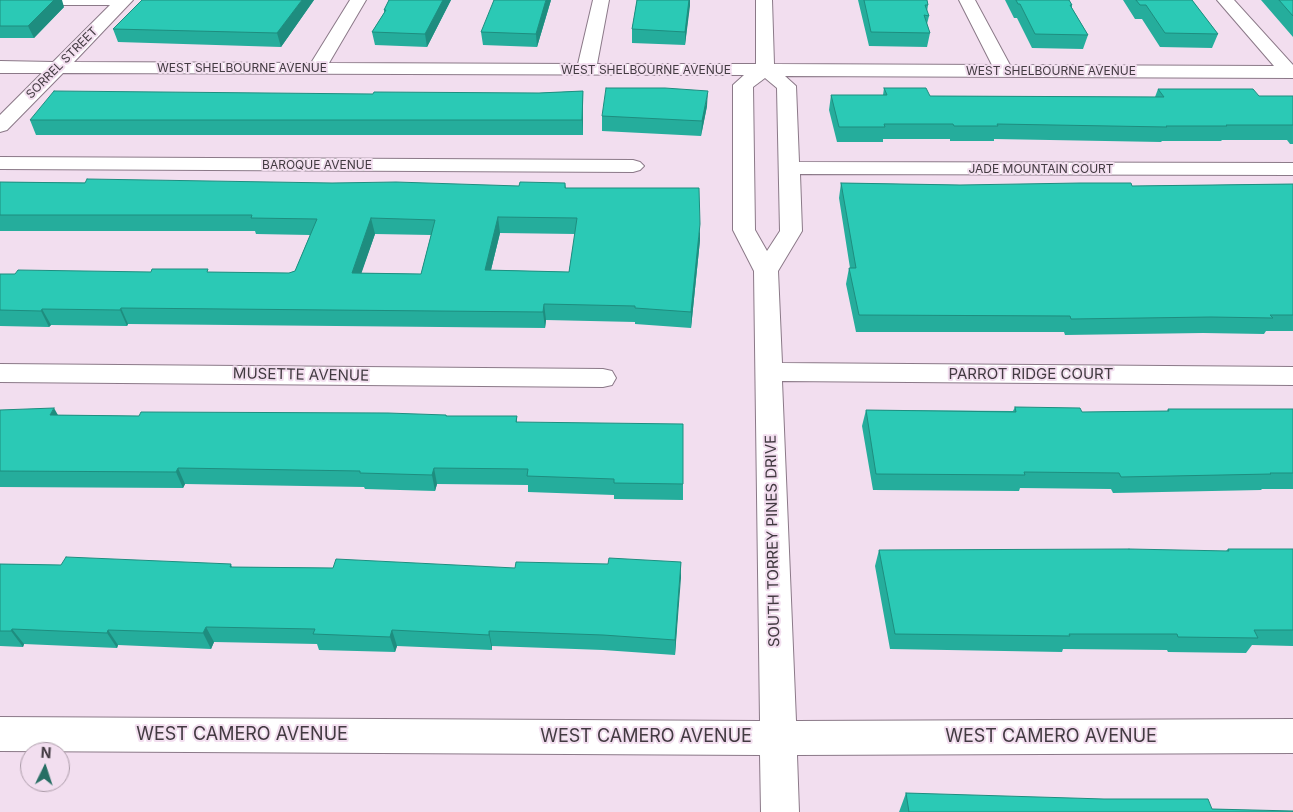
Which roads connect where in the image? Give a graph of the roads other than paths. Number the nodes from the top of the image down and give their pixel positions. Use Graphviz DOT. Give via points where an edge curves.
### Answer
graph roads {
  1 [pos="44,0"];
  2 [pos="125,0"];
  3 [pos="358,0"];
  4 [pos="602,0"];
  5 [pos="764,0"];
  6 [pos="967,0"];
  7 [pos="1225,0"];
  8 [pos="0,67"];
  9 [pos="58,67"];
  10 [pos="317,68"];
  11 [pos="765,69"];
  12 [pos="586,70"];
  13 [pos="1004,71"];
  14 [pos="1291,72"];
  15 [pos="0,126"];
  16 [pos="0,163"];
  17 [pos="633,166"];
  18 [pos="790,168"];
  19 [pos="1293,169"];
  20 [pos="766,271"];
  21 [pos="0,372"];
  22 [pos="768,372"];
  23 [pos="1293,376"];
  24 [pos="603,378"];
  25 [pos="0,734"];
  26 [pos="1293,736"];
  27 [pos="778,738"];
  28 [pos="780,812"];
  1 -- 2 [label="street"];
  2 -- 9 [label="street, SORREL STREET"];
  3 -- 10 [label="street"];
  4 -- 12 [label="street"];
  5 -- 11 [label="street"];
  6 -- 13 [label="street"];
  7 -- 14 [label="street"];
  8 -- 9 [label="street, WEST SHELBOURNE AVENUE"];
  9 -- 10 [label="street, WEST SHELBOURNE AVENUE"];
  9 -- 15 [label="street, SORREL STREET"];
  10 -- 12 [label="street, WEST SHELBOURNE AVENUE"];
  11 -- 12 [label="street, WEST SHELBOURNE AVENUE"];
  11 -- 13 [label="street, WEST SHELBOURNE AVENUE"];
  11 -- 18 [label="street" via="786,86"];
  11 -- 20 [label="street, SOUTH TORREY PINES DRIVE" via="743,85 743,95 744,230"];
  13 -- 14 [label="street, WEST SHELBOURNE AVENUE"];
  16 -- 17 [label="street, BAROQUE AVENUE"];
  18 -- 19 [label="street, JADE MOUNTAIN COURT"];
  18 -- 20 [label="street" via="791,232"];
  20 -- 22 [label="street, SOUTH TORREY PINES DRIVE"];
  21 -- 24 [label="street, MUSETTE AVENUE"];
  22 -- 23 [label="street, PARROT RIDGE COURT"];
  22 -- 27 [label="street, SOUTH TORREY PINES DRIVE"];
  25 -- 27 [label="street, WEST CAMERO AVENUE"];
  26 -- 27 [label="street, WEST CAMERO AVENUE"];
  27 -- 28 [label="street, SOUTH TORREY PINES DRIVE"];
}
